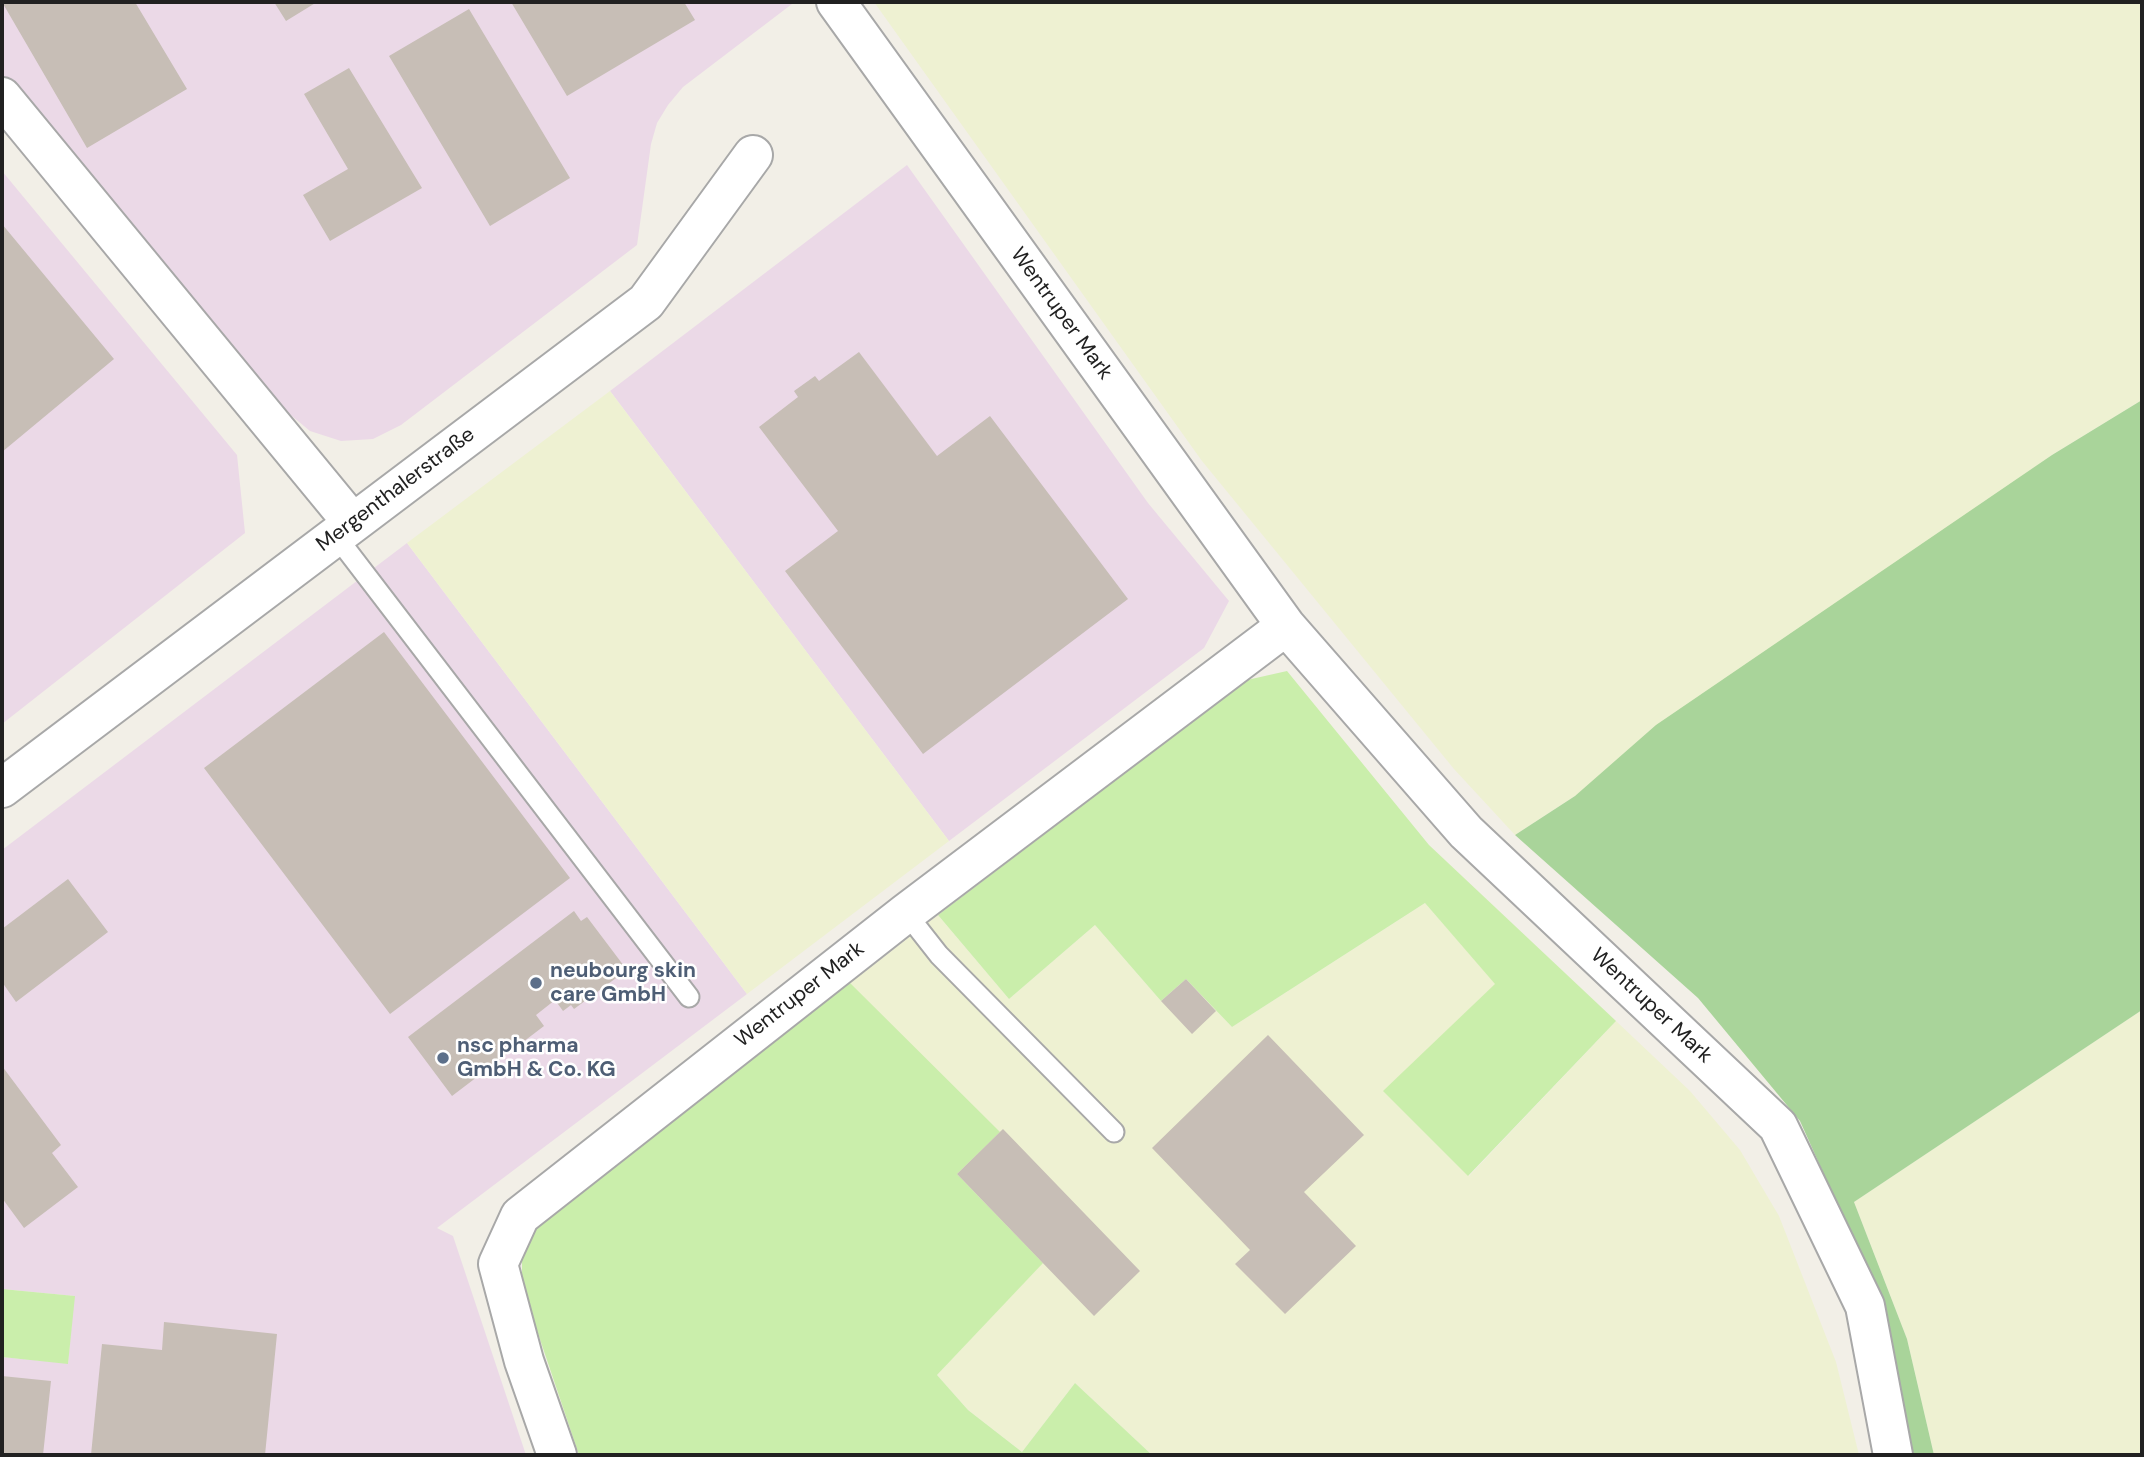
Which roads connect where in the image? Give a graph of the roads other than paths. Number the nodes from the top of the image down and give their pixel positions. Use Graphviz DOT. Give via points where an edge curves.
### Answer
graph roads {
  1 [pos="836,2"];
  2 [pos="2,97"];
  3 [pos="752,155"];
  4 [pos="344,529"];
  5 [pos="1286,626"];
  6 [pos="2,788"];
  7 [pos="906,913"];
  8 [pos="689,998"];
  9 [pos="1114,1132"];
  10 [pos="557,1455"];
  11 [pos="1893,1455"];
  1 -- 5 [label="street, Wentruper Mark"];
  2 -- 4 [label="street"];
  3 -- 4 [label="street, Mergenthalerstraße" via="646,302"];
  4 -- 6 [label="street, Mergenthalerstraße"];
  4 -- 8 [label="lane"];
  5 -- 7 [label="street, Wentruper Mark"];
  5 -- 11 [label="street, Wentruper Mark" via="1466,832 1778,1126 1865,1306"];
  7 -- 9 [label="lane" via="939,954"];
  7 -- 10 [label="street, Wentruper Mark" via="520,1216 498,1264 524,1361"];
}
